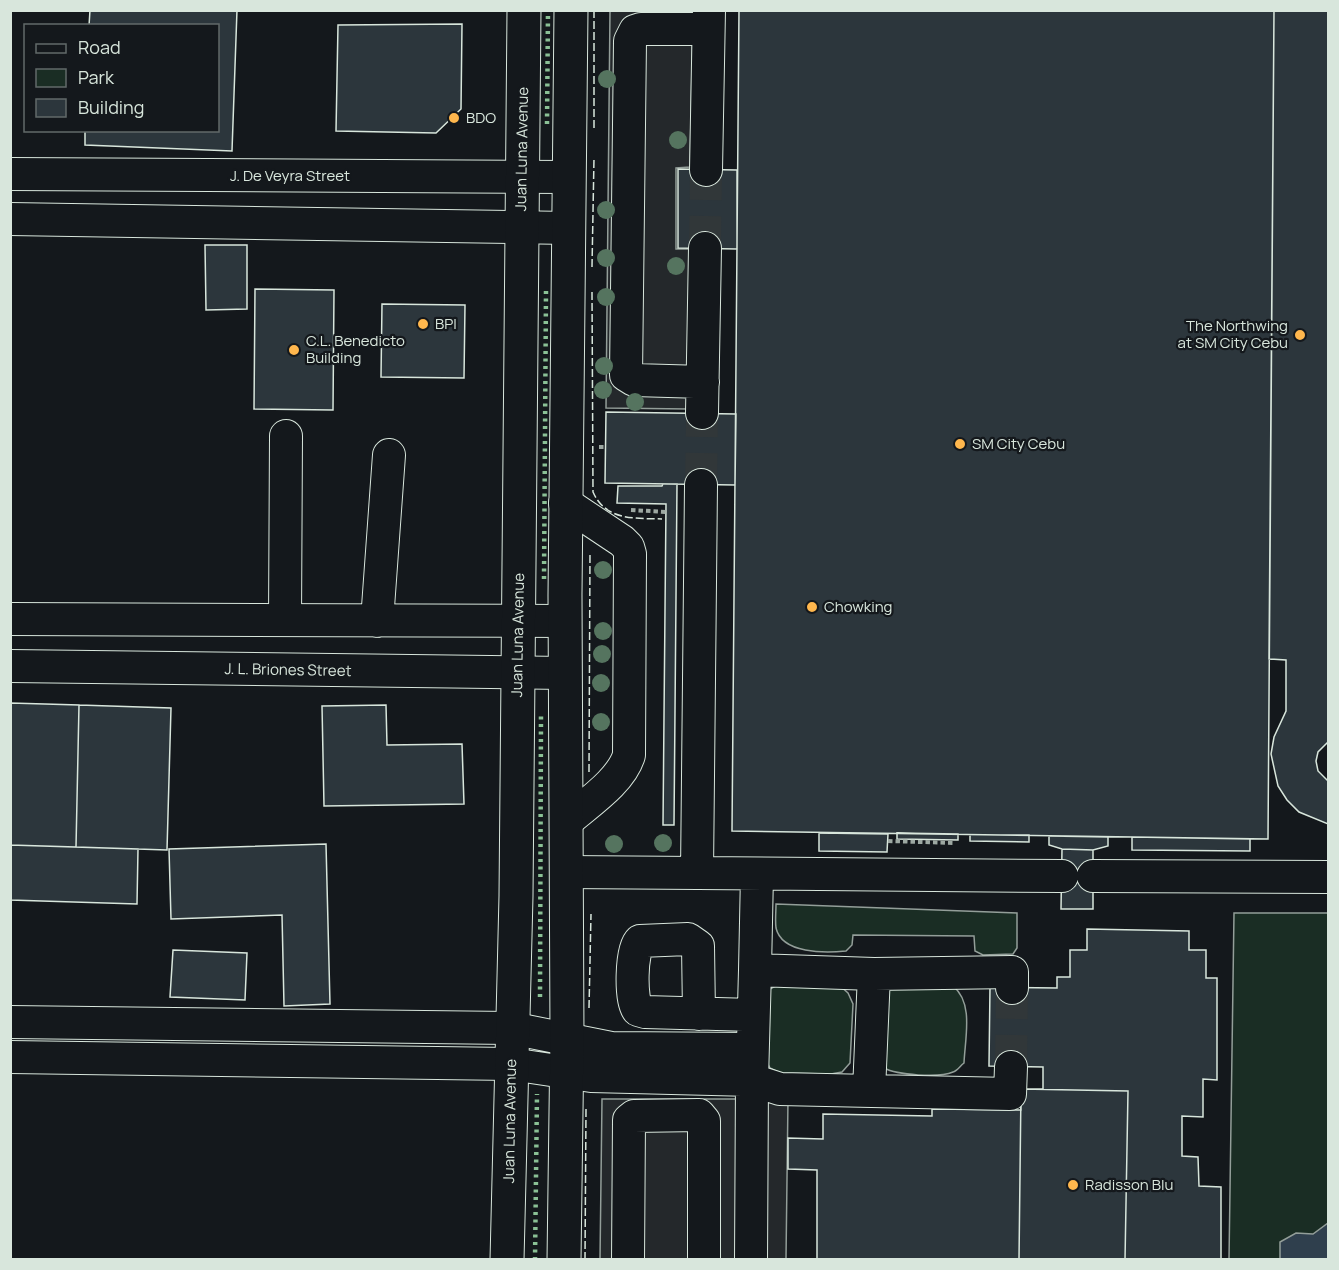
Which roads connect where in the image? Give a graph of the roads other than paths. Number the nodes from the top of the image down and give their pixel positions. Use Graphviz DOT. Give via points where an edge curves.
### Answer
graph roads {
  1 [pos="524,10"];
  2 [pos="571,10"];
  3 [pos="709,20"];
  4 [pos="706,170"];
  5 [pos="10,174"];
  6 [pos="522,177"];
  7 [pos="569,177"];
  8 [pos="11,218"];
  9 [pos="521,227"];
  10 [pos="569,228"];
  11 [pos="705,248"];
  12 [pos="703,382"];
  13 [pos="702,413"];
  14 [pos="286,436"];
  15 [pos="389,455"];
  16 [pos="701,485"];
  17 [pos="565,503"];
  18 [pos="10,619"];
  19 [pos="285,620"];
  20 [pos="377,621"];
  21 [pos="519,621"];
  22 [pos="565,621"];
  23 [pos="10,666"];
  24 [pos="518,673"];
  25 [pos="566,673"];
  26 [pos="566,822"];
  27 [pos="566,872"];
  28 [pos="697,873"];
  29 [pos="757,874"];
  30 [pos="1062,876"];
  31 [pos="1093,876"];
  32 [pos="1329,877"];
  33 [pos="755,970"];
  34 [pos="874,974"];
  35 [pos="1012,988"];
  36 [pos="699,1014"];
  37 [pos="753,1015"];
  38 [pos="10,1022"];
  39 [pos="511,1028"];
  40 [pos="567,1038"];
  41 [pos="10,1057"];
  42 [pos="511,1064"];
  43 [pos="752,1064"];
  44 [pos="1011,1067"];
  45 [pos="567,1072"];
  46 [pos="870,1091"];
  47 [pos="507,1260"];
  48 [pos="564,1260"];
  49 [pos="628,1260"];
  50 [pos="704,1260"];
  51 [pos="752,1260"];
  1 -- 6 [label="main road, Juan Luna Avenue"];
  2 -- 7 [label="main road"];
  3 -- 4 [label="street"];
  3 -- 12 [label="street" via="640,29 630,41 626,375 634,380"];
  5 -- 6 [label="street, J. De Veyra Street"];
  6 -- 7 [label="street, J. De Veyra Street"];
  6 -- 9 [label="main road, Juan Luna Avenue"];
  7 -- 10 [label="main road"];
  8 -- 9 [label="street"];
  9 -- 10 [label="street"];
  9 -- 21 [label="main road, Juan Luna Avenue"];
  10 -- 17 [label="main road"];
  11 -- 12 [label="street"];
  12 -- 13 [label="street"];
  14 -- 19 [label="street"];
  15 -- 20 [label="street"];
  16 -- 28 [label="street"];
  17 -- 22 [label="main road"];
  17 -- 26 [label="street" via="622,541 630,554 629,754 617,776"];
  18 -- 19 [label="street"];
  19 -- 20 [label="street"];
  20 -- 21 [label="street"];
  21 -- 22 [label="street"];
  21 -- 24 [label="main road, Juan Luna Avenue"];
  22 -- 25 [label="main road"];
  23 -- 24 [label="street, J. L. Briones Street"];
  24 -- 25 [label="street, J. L. Briones Street"];
  24 -- 39 [label="main road, Juan Luna Avenue"];
  25 -- 26 [label="main road"];
  26 -- 27 [label="main road"];
  27 -- 28 [label="street"];
  27 -- 40 [label="main road"];
  28 -- 29 [label="street"];
  29 -- 30 [label="street"];
  29 -- 33 [label="street"];
  31 -- 32 [label="street"];
  33 -- 34 [label="street"];
  33 -- 37 [label="street"];
  34 -- 35 [label="street" via="1012,972"];
  34 -- 46 [label="street"];
  36 -- 37 [label="street"];
  37 -- 43 [label="street"];
  38 -- 39 [label="street"];
  39 -- 40 [label="street"];
  39 -- 42 [label="main road, Juan Luna Avenue"];
  40 -- 43 [label="street" via="611,1048"];
  40 -- 45 [label="main road"];
  41 -- 42 [label="street"];
  42 -- 45 [label="street"];
  42 -- 47 [label="main road, Juan Luna Avenue"];
  43 -- 45 [label="street" via="615,1078"];
  43 -- 46 [label="street" via="780,1089"];
  43 -- 51 [label="street"];
  44 -- 46 [label="street" via="1010,1094"];
  45 -- 48 [label="main road"];
  49 -- 50 [label="street" via="629,1120 634,1116 699,1115 704,1121"];
}
